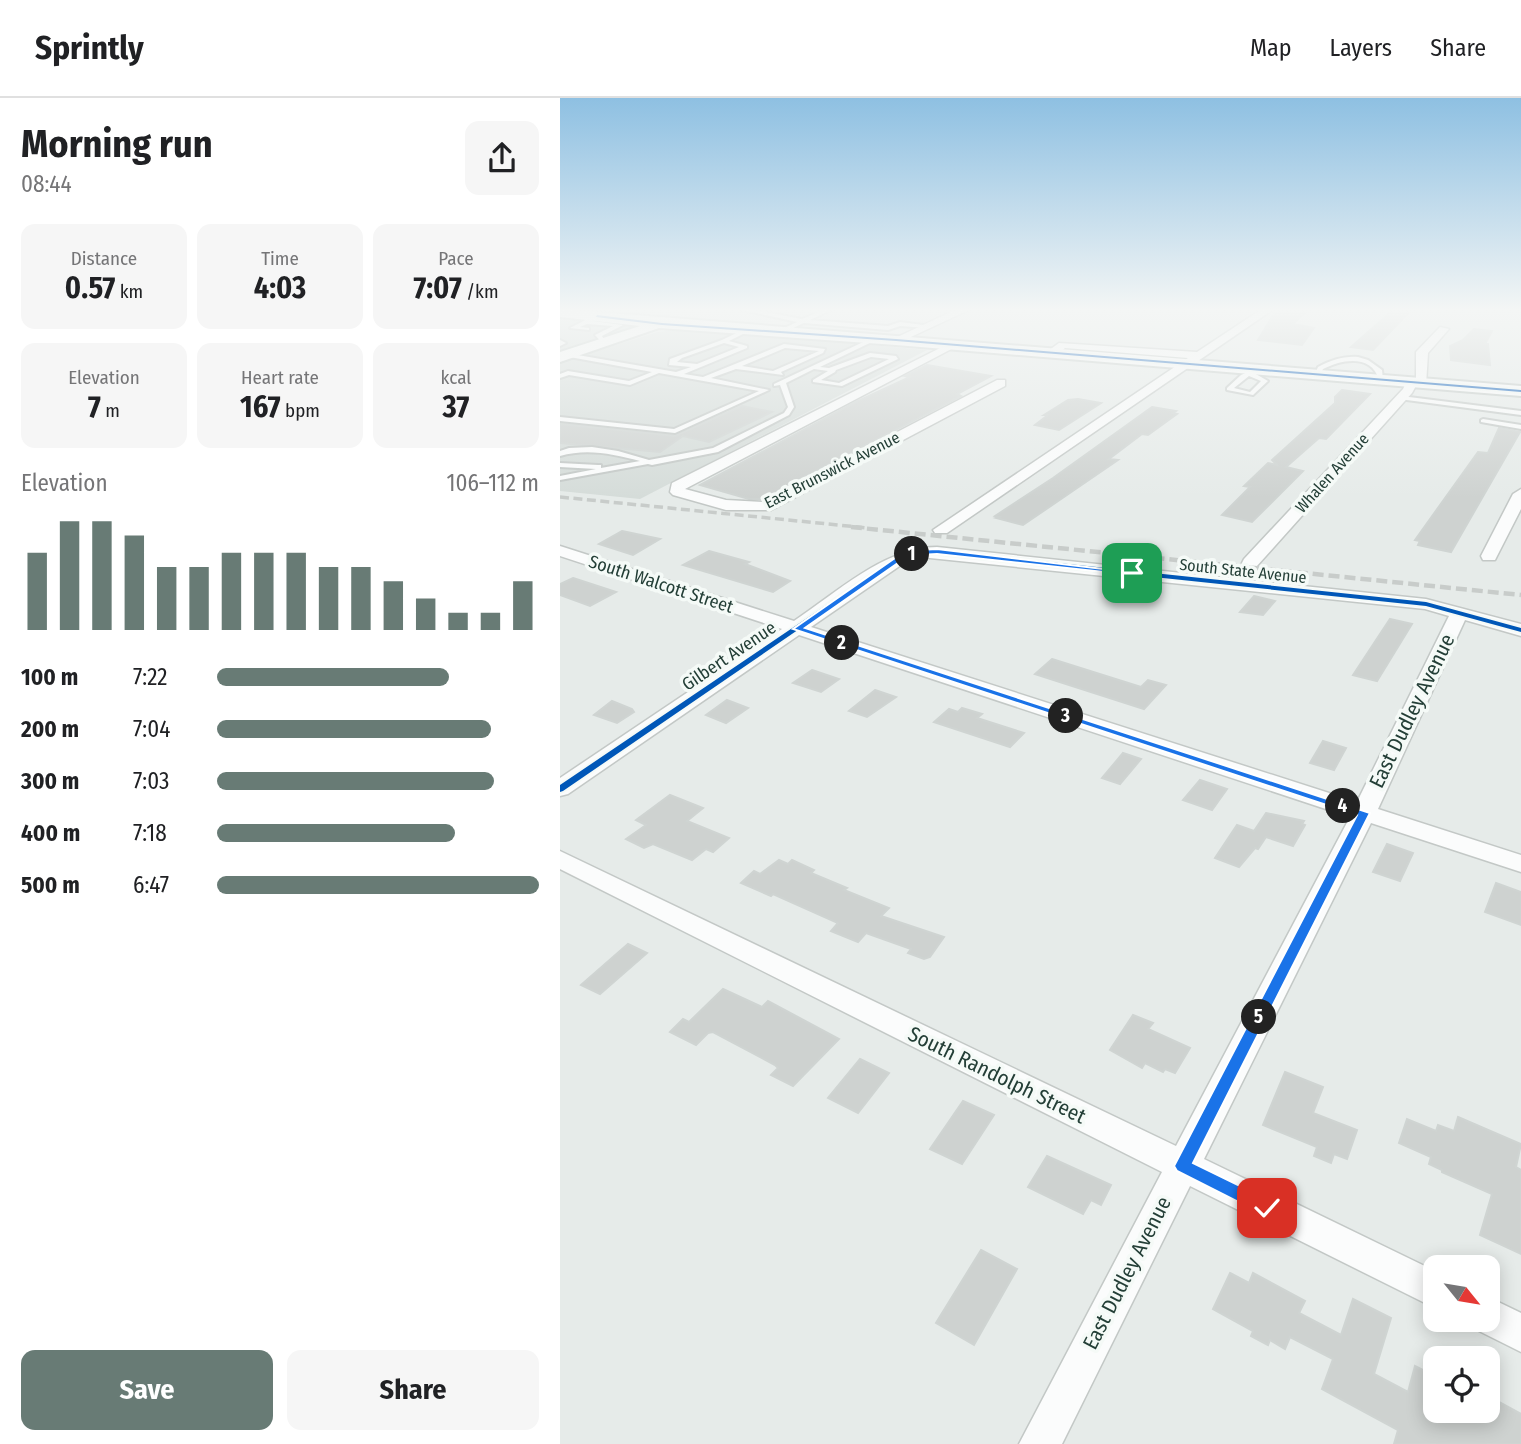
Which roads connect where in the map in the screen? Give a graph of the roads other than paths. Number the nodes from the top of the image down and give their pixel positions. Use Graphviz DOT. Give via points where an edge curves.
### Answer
graph roads {
  1 [pos="606,372"];
  2 [pos="632,372"];
  3 [pos="657,372"];
  4 [pos="664,372"];
  5 [pos="683,372"];
  6 [pos="721,372"];
  7 [pos="767,372"];
  8 [pos="801,372"];
  9 [pos="832,372"];
  10 [pos="867,372"];
  11 [pos="901,372"];
  12 [pos="1176,372"];
  13 [pos="1255,372"];
  14 [pos="1423,372"];
  15 [pos="568,373"];
  16 [pos="602,373"];
  17 [pos="774,373"];
  18 [pos="677,374"];
  19 [pos="560,376"];
  20 [pos="792,376"];
  21 [pos="704,379"];
  22 [pos="782,381"];
  23 [pos="1000,383"];
  24 [pos="766,390"];
  25 [pos="1424,390"];
  26 [pos="1521,391"];
  27 [pos="1401,398"];
  28 [pos="1521,413"];
  29 [pos="560,419"];
  30 [pos="1483,421"];
  31 [pos="1521,427"];
  32 [pos="602,452"];
  33 [pos="560,454"];
  34 [pos="629,454"];
  35 [pos="652,463"];
  36 [pos="560,465"];
  37 [pos="578,466"];
  38 [pos="612,469"];
  39 [pos="560,478"];
  40 [pos="1521,494"];
  41 [pos="941,530"];
  42 [pos="560,551"];
  43 [pos="918,552"];
  44 [pos="1489,556"];
  45 [pos="1250,563"];
  46 [pos="1459,614"];
  47 [pos="798,629"];
  48 [pos="1521,630"];
  49 [pos="560,789"];
  50 [pos="1364,813"];
  51 [pos="560,859"];
  52 [pos="1521,864"];
  53 [pos="1183,1166"];
  54 [pos="1423,1284"];
  55 [pos="1500,1322"];
  56 [pos="1521,1333"];
  57 [pos="1040,1444"];
  1 -- 16 [label="lane"];
  2 -- 16 [label="lane"];
  3 -- 16 [label="lane" via="630,383"];
  4 -- 18 [label="lane"];
  5 -- 18 [label="lane"];
  6 -- 21 [label="lane"];
  7 -- 17 [label="lane"];
  8 -- 20 [label="lane"];
  9 -- 10 [label="lane" via="815,381 840,385"];
  11 -- 23 [label="street, East Brunswick Avenue" via="677,486 678,492 726,505 766,507"];
  12 -- 41 [label="street"];
  13 -- 13 [label="lane" via="1243,376 1229,389 1251,394 1265,382"];
  13 -- 25 [label="main road" via="1381,379"];
  14 -- 25 [label="street"];
  15 -- 16 [label="lane"];
  15 -- 16 [label="lane" via="563,372"];
  15 -- 19 [label="lane"];
  17 -- 20 [label="lane"];
  18 -- 21 [label="lane"];
  20 -- 22 [label="lane"];
  21 -- 24 [label="lane"];
  22 -- 24 [label="lane"];
  22 -- 35 [label="lane" via="791,407 787,414 715,450"];
  24 -- 29 [label="lane" via="675,431"];
  25 -- 26 [label="main road"];
  25 -- 27 [label="street, Whalen Avenue"];
  25 -- 27 [label="lane"];
  25 -- 28 [label="lane"];
  27 -- 45 [label="street, Whalen Avenue"];
  30 -- 31 [label="lane"];
  32 -- 33 [label="lane" via="569,449"];
  32 -- 34 [label="lane"];
  32 -- 37 [label="lane"];
  34 -- 35 [label="lane"];
  34 -- 38 [label="lane"];
  35 -- 38 [label="lane"];
  36 -- 37 [label="lane"];
  37 -- 38 [label="lane"];
  38 -- 39 [label="lane"];
  40 -- 44 [label="street"];
  42 -- 47 [label="street, South Walcott Street"];
  43 -- 46 [label="street, South State Avenue" via="1426,604"];
  43 -- 47 [label="street, Gilbert Avenue" via="898,559"];
  46 -- 48 [label="street, South State Avenue"];
  46 -- 50 [label="street, East Dudley Avenue"];
  47 -- 49 [label="street, Gilbert Avenue"];
  47 -- 50 [label="street, South Walcott Street"];
  50 -- 52 [label="street, South Walcott Street"];
  50 -- 53 [label="street, East Dudley Avenue"];
  51 -- 53 [label="street, South Randolph Street"];
  53 -- 54 [label="street, South Randolph Street"];
  53 -- 57 [label="street, East Dudley Avenue"];
  55 -- 56 [label="street"];
}
